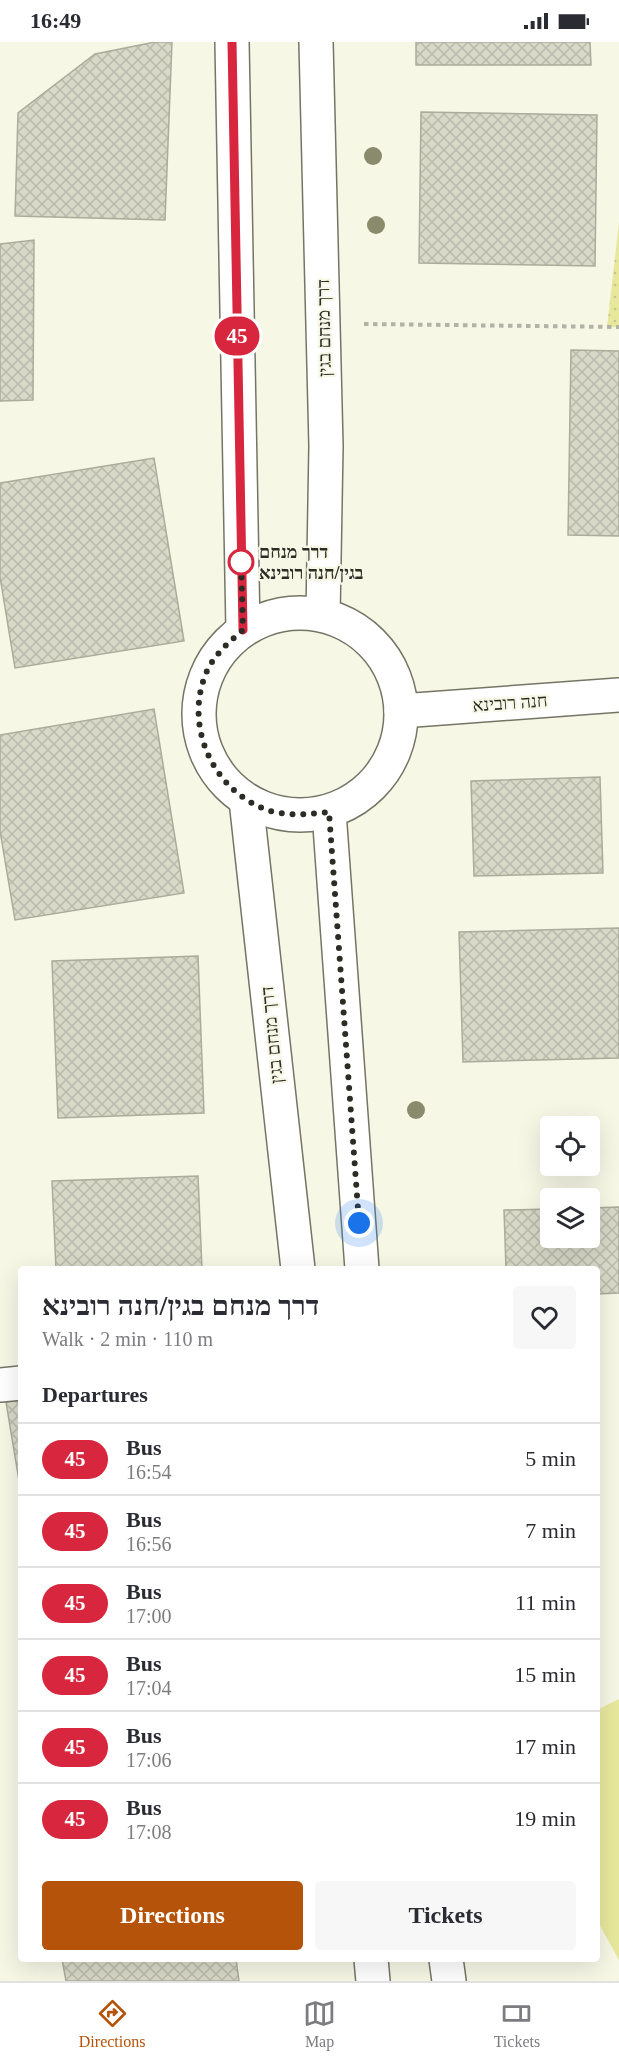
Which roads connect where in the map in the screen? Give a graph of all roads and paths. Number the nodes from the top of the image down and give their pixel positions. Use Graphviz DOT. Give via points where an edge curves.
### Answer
graph roads {
  1 [pos="232,42"];
  2 [pos="316,42"];
  3 [pos="324,323"];
  4 [pos="619,327"];
  5 [pos="322,615"];
  6 [pos="243,630"];
  7 [pos="619,695"];
  8 [pos="401,711"];
  9 [pos="246,800"];
  10 [pos="329,812"];
  11 [pos="298,1266"];
  12 [pos="362,1266"];
  13 [pos="18,1383"];
  14 [pos="0,1385"];
  15 [pos="371,1962"];
  16 [pos="446,1962"];
  17 [pos="373,1981"];
  18 [pos="449,1981"];
  1 -- 6 [label="street"];
  2 -- 3 [label="street, דרך מנחם בגין"];
  3 -- 4 [label="path"];
  3 -- 5 [label="street, דרך מנחם בגין"];
  5 -- 6 [label="street" via="295,612 268,617"];
  5 -- 8 [label="street" via="348,625 376,647 394,677"];
  6 -- 9 [label="street" via="222,648 207,672 199,698 199,728 207,756 223,781"];
  7 -- 8 [label="street, חנה רובינא"];
  8 -- 10 [label="street" via="396,746 380,777 354,800"];
  9 -- 10 [label="street" via="273,812"];
  9 -- 11 [label="street, דרך מנחם בגין"];
  10 -- 12 [label="street"];
  13 -- 14 [label="street"];
  15 -- 17 [label="street"];
  16 -- 18 [label="street"];
}
